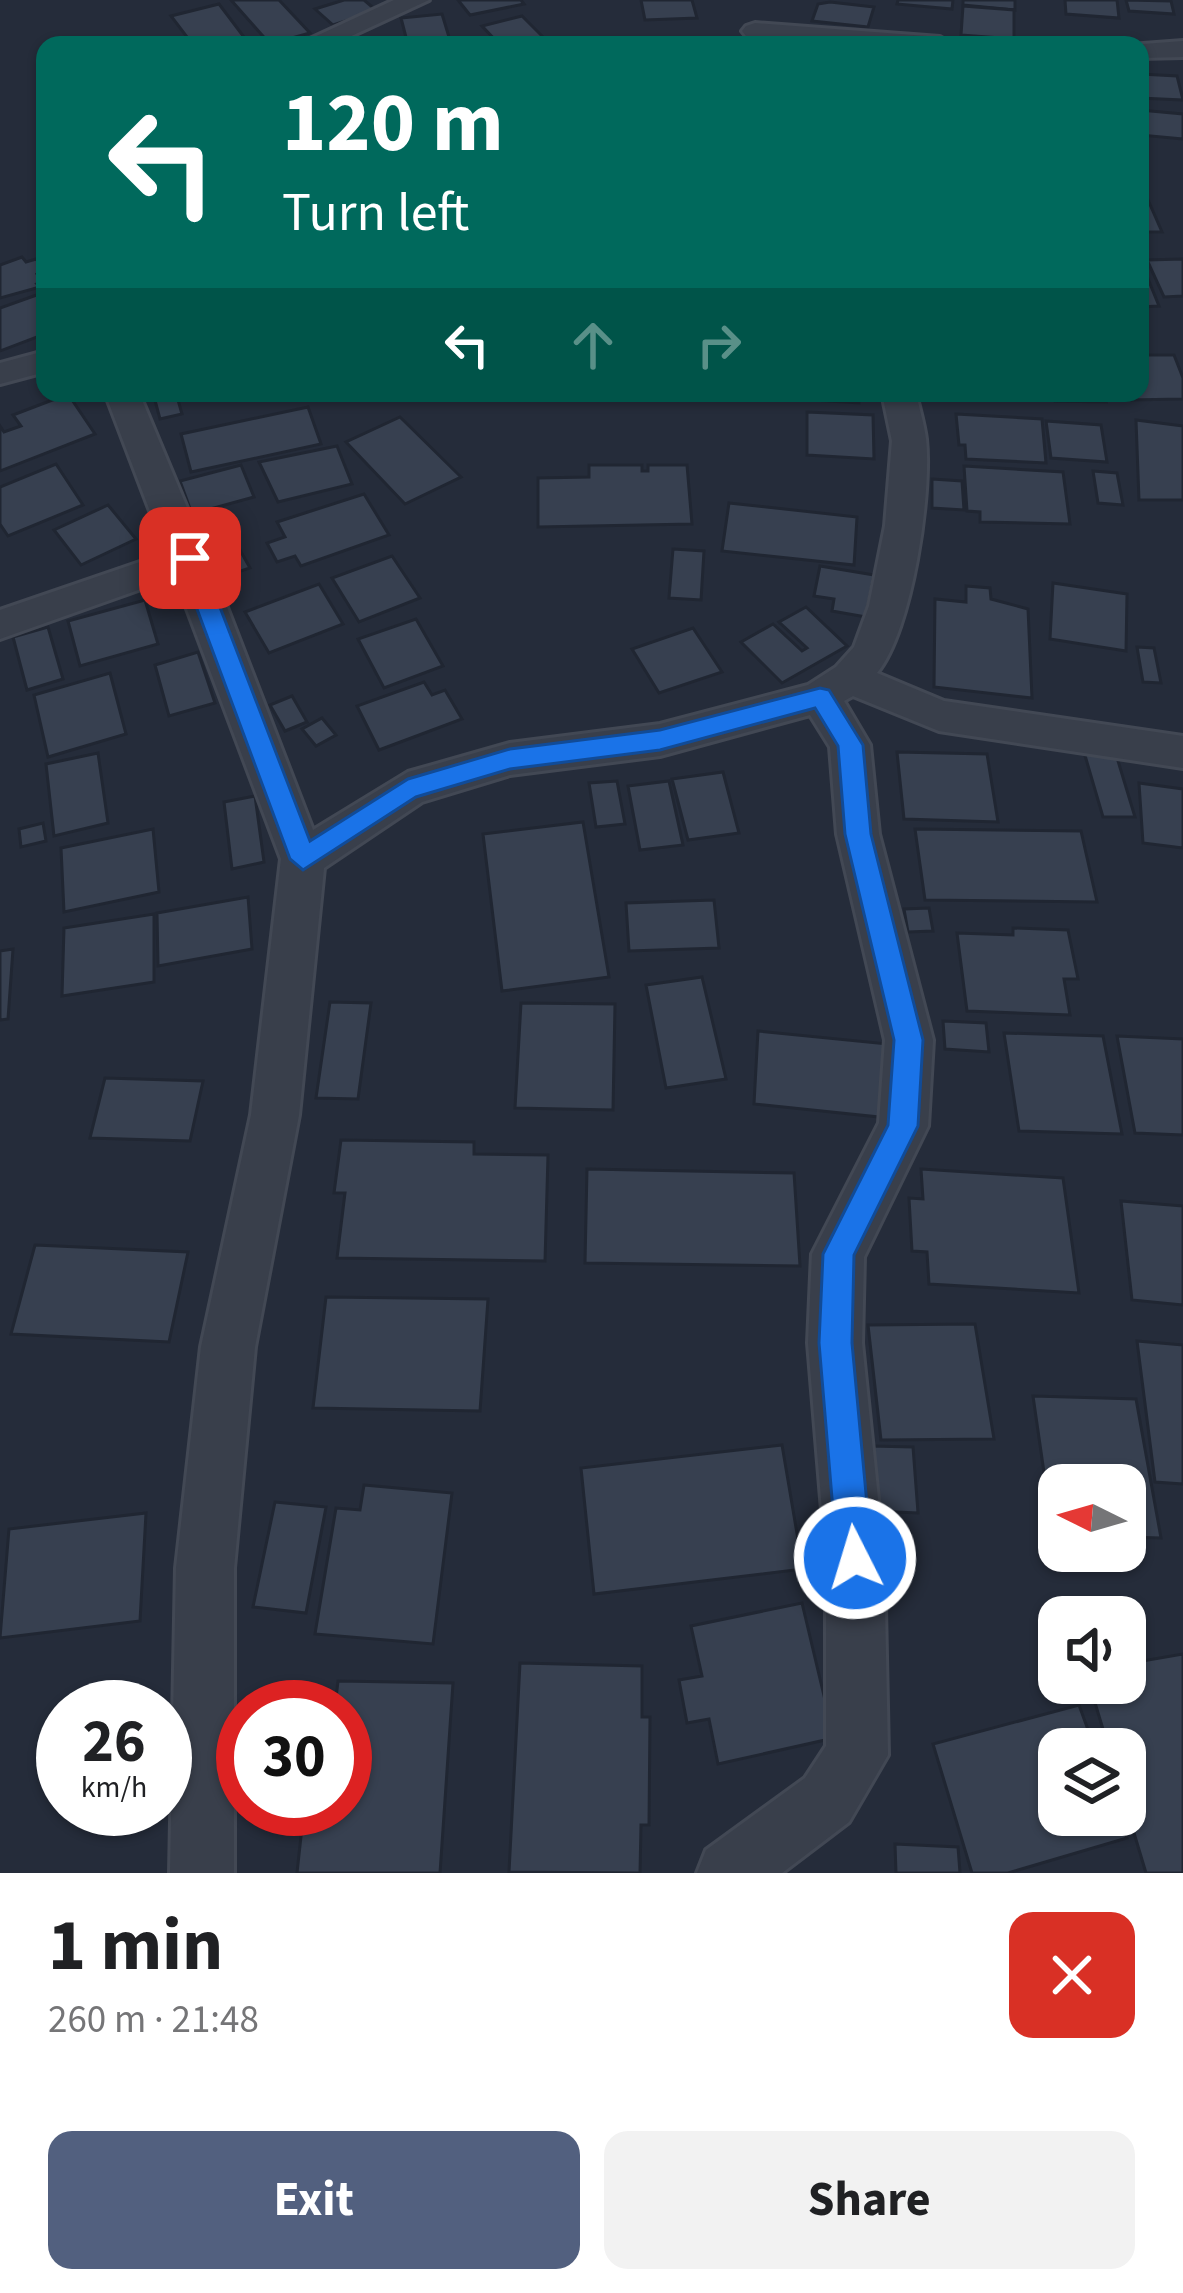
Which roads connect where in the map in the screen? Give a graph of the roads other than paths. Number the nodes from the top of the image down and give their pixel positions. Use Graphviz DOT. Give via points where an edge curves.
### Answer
graph roads {
  1 [pos="416,0"];
  2 [pos="741,0"];
  3 [pos="331,36"];
  4 [pos="757,36"];
  5 [pos="1149,50"];
  6 [pos="1183,50"];
  7 [pos="36,364"];
  8 [pos="0,374"];
  9 [pos="126,402"];
  10 [pos="901,402"];
  11 [pos="190,558"];
  12 [pos="0,625"];
  13 [pos="835,687"];
  14 [pos="1183,752"];
  15 [pos="303,859"];
  16 [pos="202,1873"];
  17 [pos="729,1873"];
  1 -- 3 [label="street"];
  2 -- 4 [label="street"];
  5 -- 6 [label="street"];
  7 -- 8 [label="street"];
  9 -- 11 [label="street"];
  10 -- 13 [label="street" via="909,441 903,526 882,622 871,653"];
  11 -- 12 [label="street"];
  11 -- 15 [label="street"];
  13 -- 14 [label="street" via="939,716"];
  13 -- 15 [label="street" via="660,740 510,759 408,789"];
  13 -- 17 [label="street" via="858,834 909,1040 903,1126 838,1254 857,1755 827,1800"];
  15 -- 16 [label="street" via="275,1114 227,1347 207,1546"];
}
